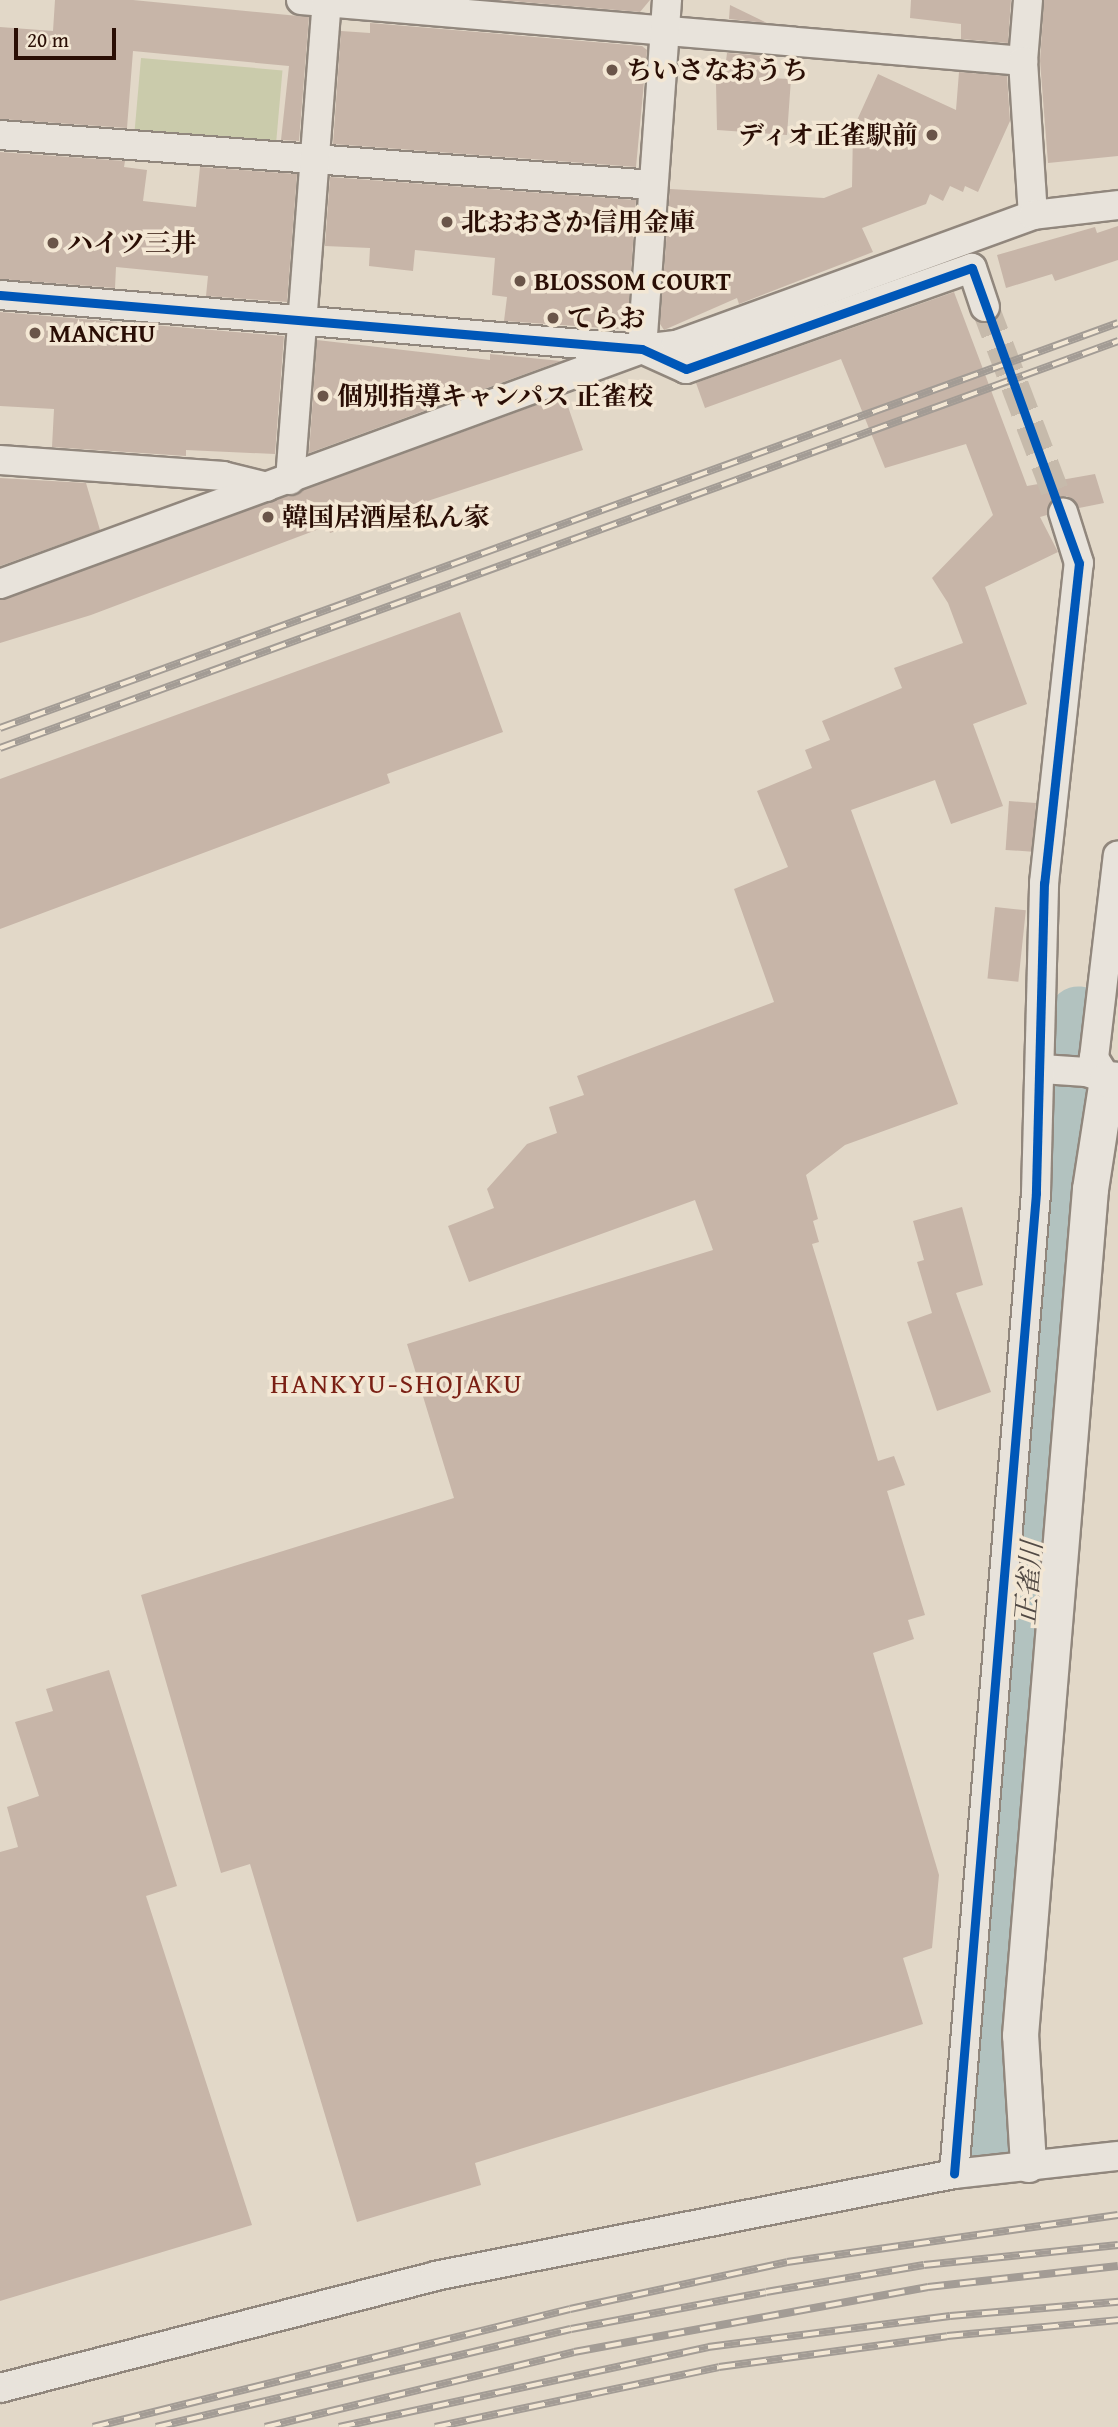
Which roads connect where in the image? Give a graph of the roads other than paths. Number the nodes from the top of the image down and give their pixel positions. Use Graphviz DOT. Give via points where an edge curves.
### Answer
graph roads {
  1 [pos="667,0"];
  2 [pos="1028,0"];
  3 [pos="318,1"];
  4 [pos="665,29"];
  5 [pos="1023,61"];
  6 [pos="0,135"];
  7 [pos="313,160"];
  8 [pos="653,185"];
  9 [pos="1118,205"];
  10 [pos="1032,215"];
  11 [pos="0,295"];
  12 [pos="985,307"];
  13 [pos="302,320"];
  14 [pos="642,349"];
  15 [pos="0,460"];
  16 [pos="278,483"];
  17 [pos="1063,513"];
  18 [pos="0,584"];
  19 [pos="1118,855"];
  20 [pos="1050,1069"];
  21 [pos="1104,1077"];
  22 [pos="1118,2156"];
  23 [pos="1028,2164"];
  24 [pos="954,2174"];
  25 [pos="0,2388"];
  1 -- 4 [label="street"];
  2 -- 5 [label="street"];
  3 -- 4 [label="street"];
  3 -- 7 [label="street"];
  4 -- 5 [label="street"];
  4 -- 8 [label="street"];
  5 -- 10 [label="street"];
  6 -- 7 [label="street"];
  7 -- 8 [label="street"];
  7 -- 13 [label="street"];
  8 -- 14 [label="street"];
  9 -- 10 [label="street"];
  10 -- 14 [label="street" via="676,345"];
  11 -- 13 [label="street"];
  12 -- 14 [label="street" via="972,268 685,369"];
  13 -- 14 [label="street"];
  13 -- 16 [label="street"];
  14 -- 16 [label="street"];
  15 -- 16 [label="street"];
  16 -- 18 [label="street"];
  17 -- 20 [label="street" via="1079,564 1044,883"];
  19 -- 21 [label="street" via="1094,1058"];
  20 -- 21 [label="street"];
  20 -- 24 [label="street"];
  21 -- 23 [label="street" via="1090,1189 1020,2035"];
  22 -- 23 [label="street"];
  23 -- 24 [label="street"];
  24 -- 25 [label="street" via="435,2276"];
}
